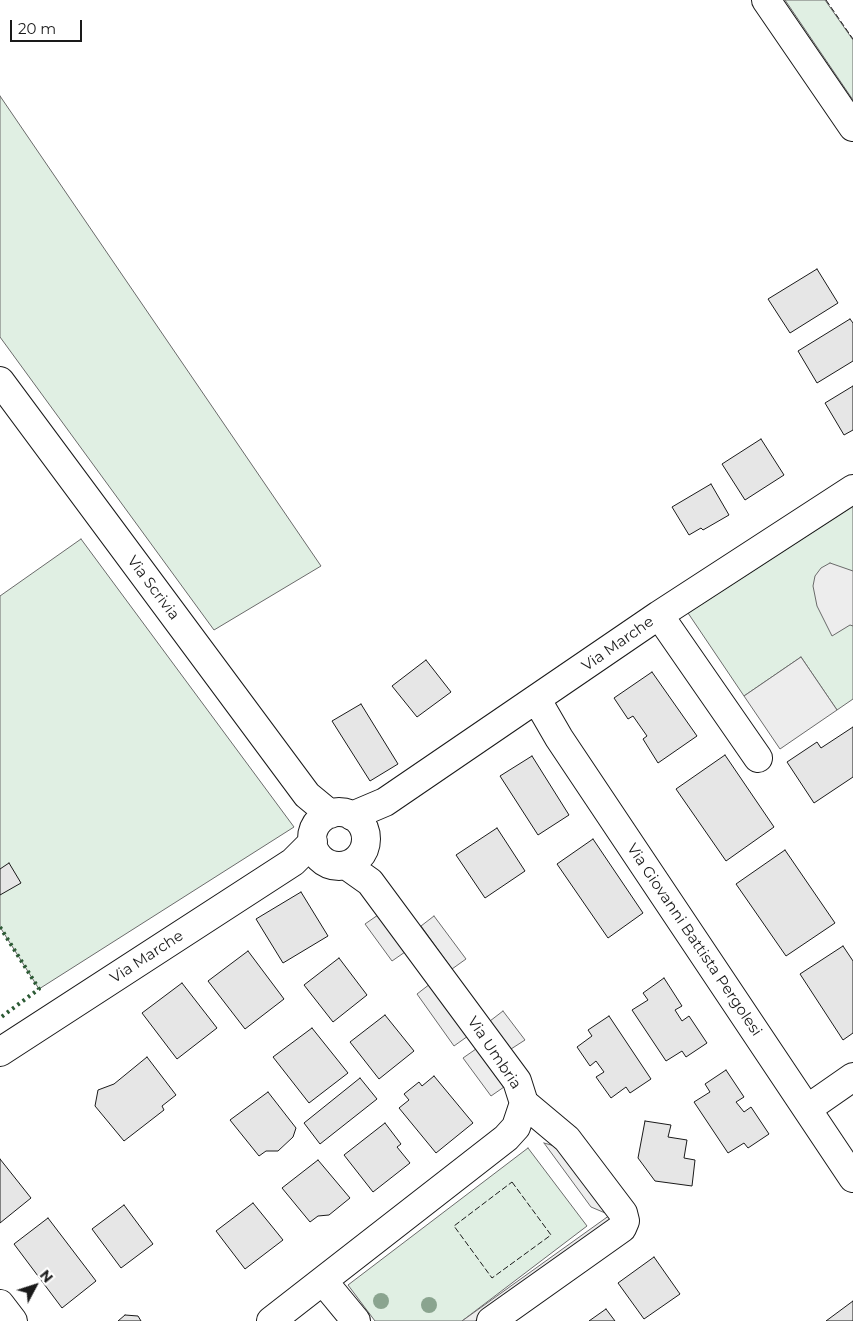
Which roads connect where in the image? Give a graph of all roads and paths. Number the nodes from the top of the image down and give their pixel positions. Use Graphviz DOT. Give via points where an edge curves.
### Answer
graph roads {
  1 [pos="766,0"];
  2 [pos="853,127"];
  3 [pos="0,381"];
  4 [pos="853,488"];
  5 [pos="659,615"];
  6 [pos="537,700"];
  7 [pos="758,758"];
  8 [pos="326,834"];
  9 [pos="354,859"];
  10 [pos="0,1052"];
  11 [pos="853,1078"];
  12 [pos="524,1103"];
  13 [pos="807,1109"];
  14 [pos="853,1178"];
  15 [pos="323,1281"];
  16 [pos="0,1304"];
  17 [pos="14,1321"];
  18 [pos="271,1321"];
  19 [pos="356,1321"];
  20 [pos="491,1321"];
  1 -- 2 [label="street"];
  3 -- 8 [label="street, Via Scrivia" via="307,795"];
  4 -- 5 [label="street, Via Marche"];
  5 -- 6 [label="street, Via Marche"];
  5 -- 7 [label="street"];
  6 -- 8 [label="street, Via Marche" via="385,802"];
  6 -- 13 [label="street, Via Giovanni Battista Pergolesi" via="559,738"];
  8 -- 9 [label="street" via="334,866"];
  8 -- 9 [label="street" via="366,840"];
  8 -- 10 [label="street, Via Marche"];
  9 -- 12 [label="street, Via Umbria" via="517,1080"];
  11 -- 13 [label="street"];
  12 -- 15 [label="street, Via Umbria" via="518,1122 506,1138"];
  12 -- 20 [label="street" via="567,1139 625,1220 622,1228"];
  13 -- 14 [label="street, Via Giovanni Battista Pergolesi"];
  15 -- 18 [label="street, Via Umbria"];
  15 -- 19 [label="street"];
  16 -- 17 [label="street"];
}
